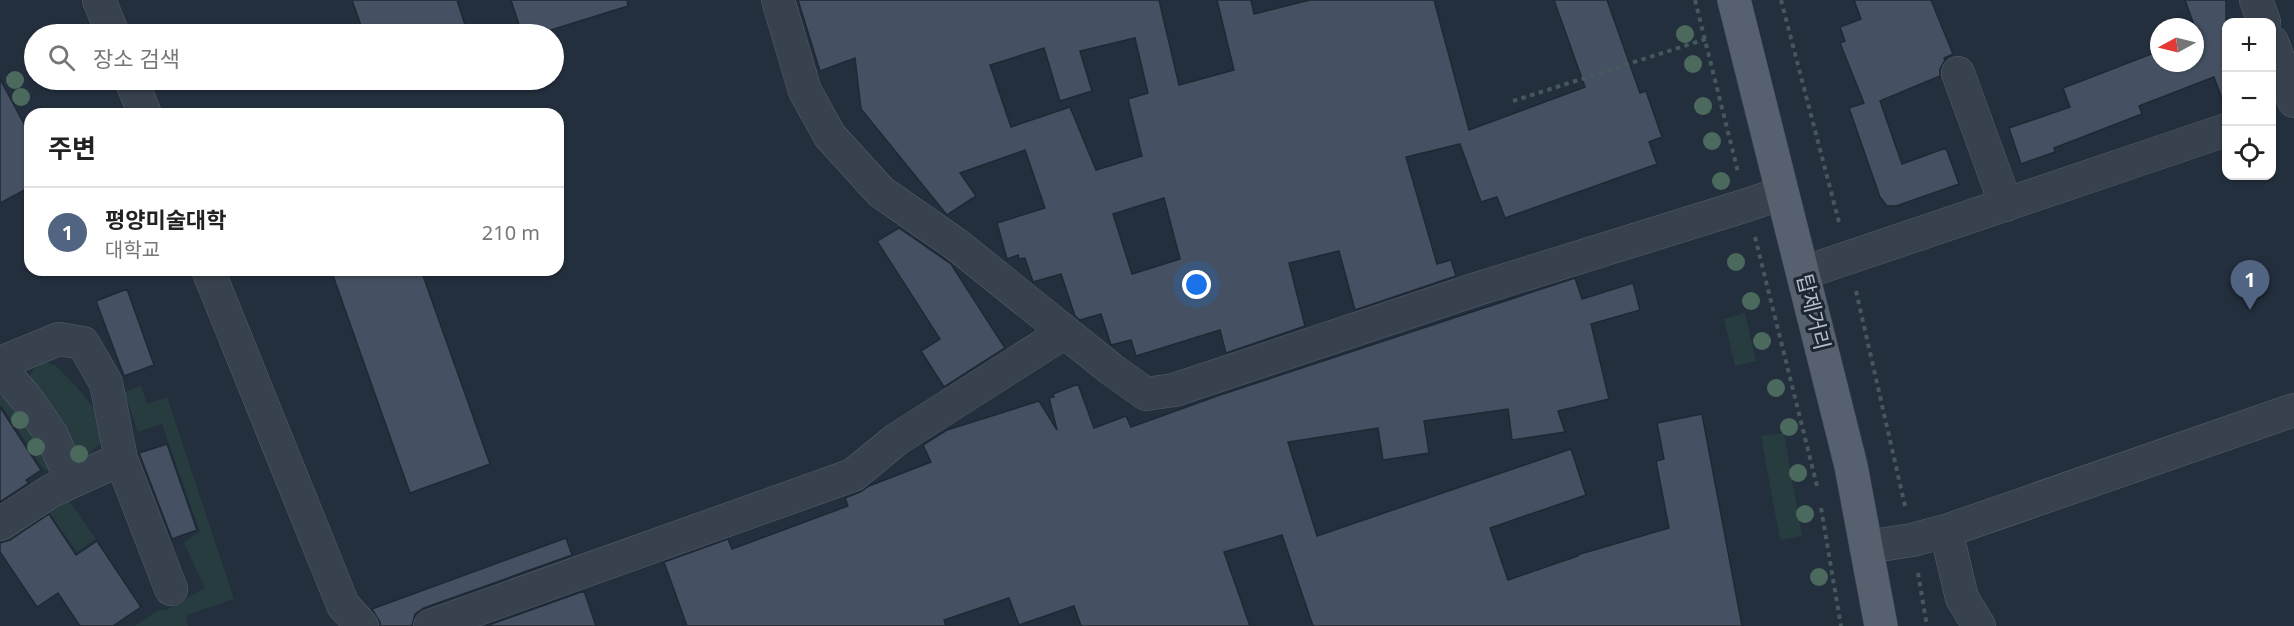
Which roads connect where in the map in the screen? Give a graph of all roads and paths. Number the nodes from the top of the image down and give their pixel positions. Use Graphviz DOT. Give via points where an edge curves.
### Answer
graph roads {
  1 [pos="99,0"];
  2 [pos="778,0"];
  3 [pos="1695,0"];
  4 [pos="1734,0"];
  5 [pos="1781,0"];
  6 [pos="2256,0"];
  7 [pos="2263,18"];
  8 [pos="109,24"];
  9 [pos="1706,39"];
  10 [pos="2276,55"];
  11 [pos="1958,73"];
  12 [pos="135,90"];
  13 [pos="1513,101"];
  14 [pos="2294,101"];
  15 [pos="143,108"];
  16 [pos="2294,108"];
  17 [pos="2276,113"];
  18 [pos="2222,131"];
  19 [pos="1782,193"];
  20 [pos="1747,205"];
  21 [pos="2006,205"];
  22 [pos="1849,257"];
  23 [pos="1803,273"];
  24 [pos="210,276"];
  25 [pos="1065,332"];
  26 [pos="0,363"];
  27 [pos="0,368"];
  28 [pos="2294,410"];
  29 [pos="122,459"];
  30 [pos="72,481"];
  31 [pos="1818,490"];
  32 [pos="1820,501"];
  33 [pos="0,524"];
  34 [pos="1946,531"];
  35 [pos="1912,540"];
  36 [pos="1866,547"];
  37 [pos="171,589"];
  38 [pos="362,626"];
  39 [pos="430,626"];
  40 [pos="1841,626"];
  41 [pos="1881,626"];
  42 [pos="1928,626"];
  43 [pos="1979,626"];
  1 -- 8 [label="street"];
  2 -- 25 [label="street" via="805,91 830,136 881,192 957,246"];
  3 -- 9 [label="path"];
  4 -- 19 [label="main road, 탑제거리"];
  5 -- 22 [label="path"];
  6 -- 7 [label="street"];
  9 -- 13 [label="path"];
  9 -- 20 [label="path"];
  10 -- 14 [label="street"];
  11 -- 21 [label="street"];
  12 -- 15 [label="street"];
  16 -- 17 [label="street"];
  18 -- 21 [label="street"];
  19 -- 20 [label="street"];
  19 -- 23 [label="main road, 탑제거리"];
  20 -- 25 [label="street" via="1174,390 1146,394"];
  20 -- 31 [label="path"];
  21 -- 22 [label="street"];
  22 -- 23 [label="street"];
  22 -- 35 [label="path"];
  23 -- 36 [label="main road, 탑제거리" via="1851,466"];
  24 -- 38 [label="street" via="343,605"];
  25 -- 39 [label="street" via="897,439 853,475"];
  26 -- 29 [label="street" via="58,339 83,343 106,383"];
  27 -- 30 [label="street" via="51,434"];
  28 -- 34 [label="street"];
  29 -- 30 [label="street"];
  29 -- 37 [label="street"];
  30 -- 33 [label="street"];
  32 -- 40 [label="path"];
  34 -- 35 [label="street"];
  34 -- 43 [label="street" via="1962,598"];
  35 -- 36 [label="street"];
  35 -- 42 [label="path"];
  36 -- 41 [label="main road, 탑제거리"];
}
